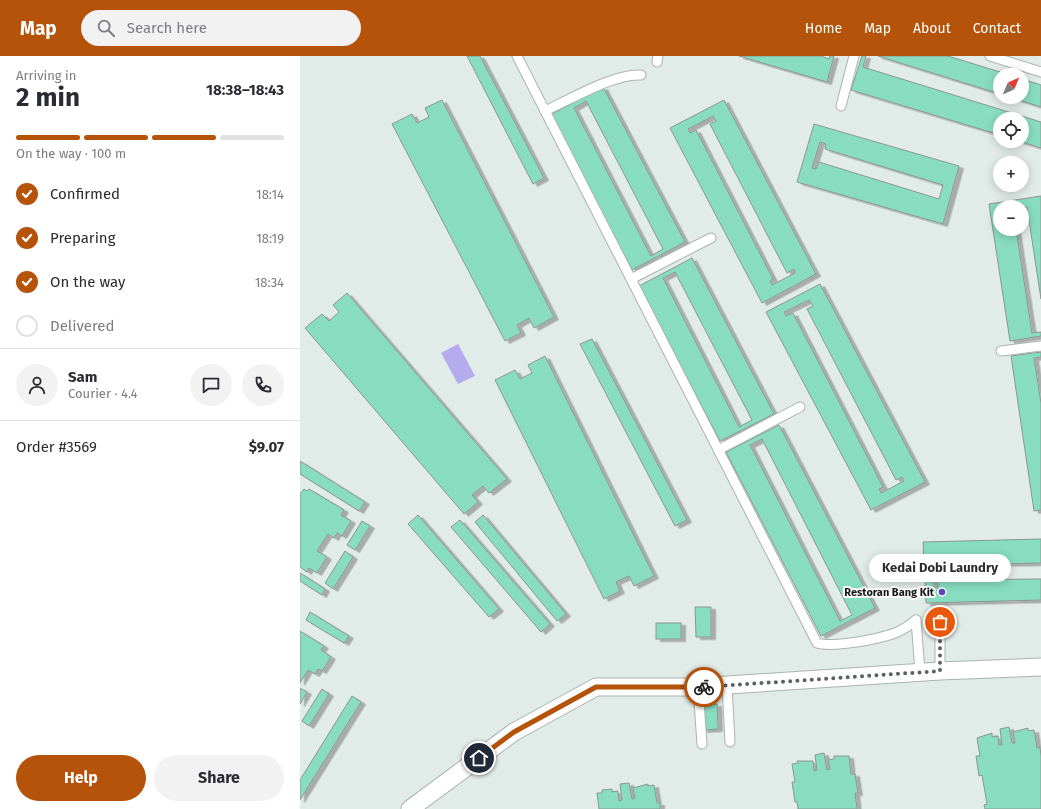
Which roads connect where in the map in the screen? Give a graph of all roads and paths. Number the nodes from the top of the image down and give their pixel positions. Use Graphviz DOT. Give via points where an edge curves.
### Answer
graph roads {
  1 [pos="518,56"];
  2 [pos="854,56"];
  3 [pos="990,56"];
  4 [pos="1041,72"];
  5 [pos="641,75"];
  6 [pos="841,106"];
  7 [pos="545,111"];
  8 [pos="711,238"];
  9 [pos="631,279"];
  10 [pos="1041,346"];
  11 [pos="1001,352"];
  12 [pos="800,407"];
  13 [pos="718,450"];
  14 [pos="940,622"];
  15 [pos="1041,667"];
  16 [pos="940,671"];
  17 [pos="920,672"];
  18 [pos="727,685"];
  19 [pos="698,687"];
  20 [pos="730,742"];
  21 [pos="702,744"];
  22 [pos="410,809"];
  1 -- 7 [label="lane"];
  2 -- 6 [label="lane"];
  3 -- 4 [label="lane"];
  5 -- 7 [label="lane" via="632,74 617,78"];
  7 -- 9 [label="lane"];
  8 -- 9 [label="lane"];
  9 -- 13 [label="lane"];
  10 -- 11 [label="lane"];
  12 -- 13 [label="lane"];
  13 -- 17 [label="lane" via="817,643 831,645 883,638 906,628 916,620"];
  14 -- 16 [label="lane"];
  15 -- 16 [label="street"];
  16 -- 17 [label="street"];
  17 -- 18 [label="street"];
  18 -- 19 [label="street"];
  18 -- 20 [label="lane"];
  19 -- 21 [label="lane"];
  19 -- 22 [label="street" via="596,687 514,732"];
}
